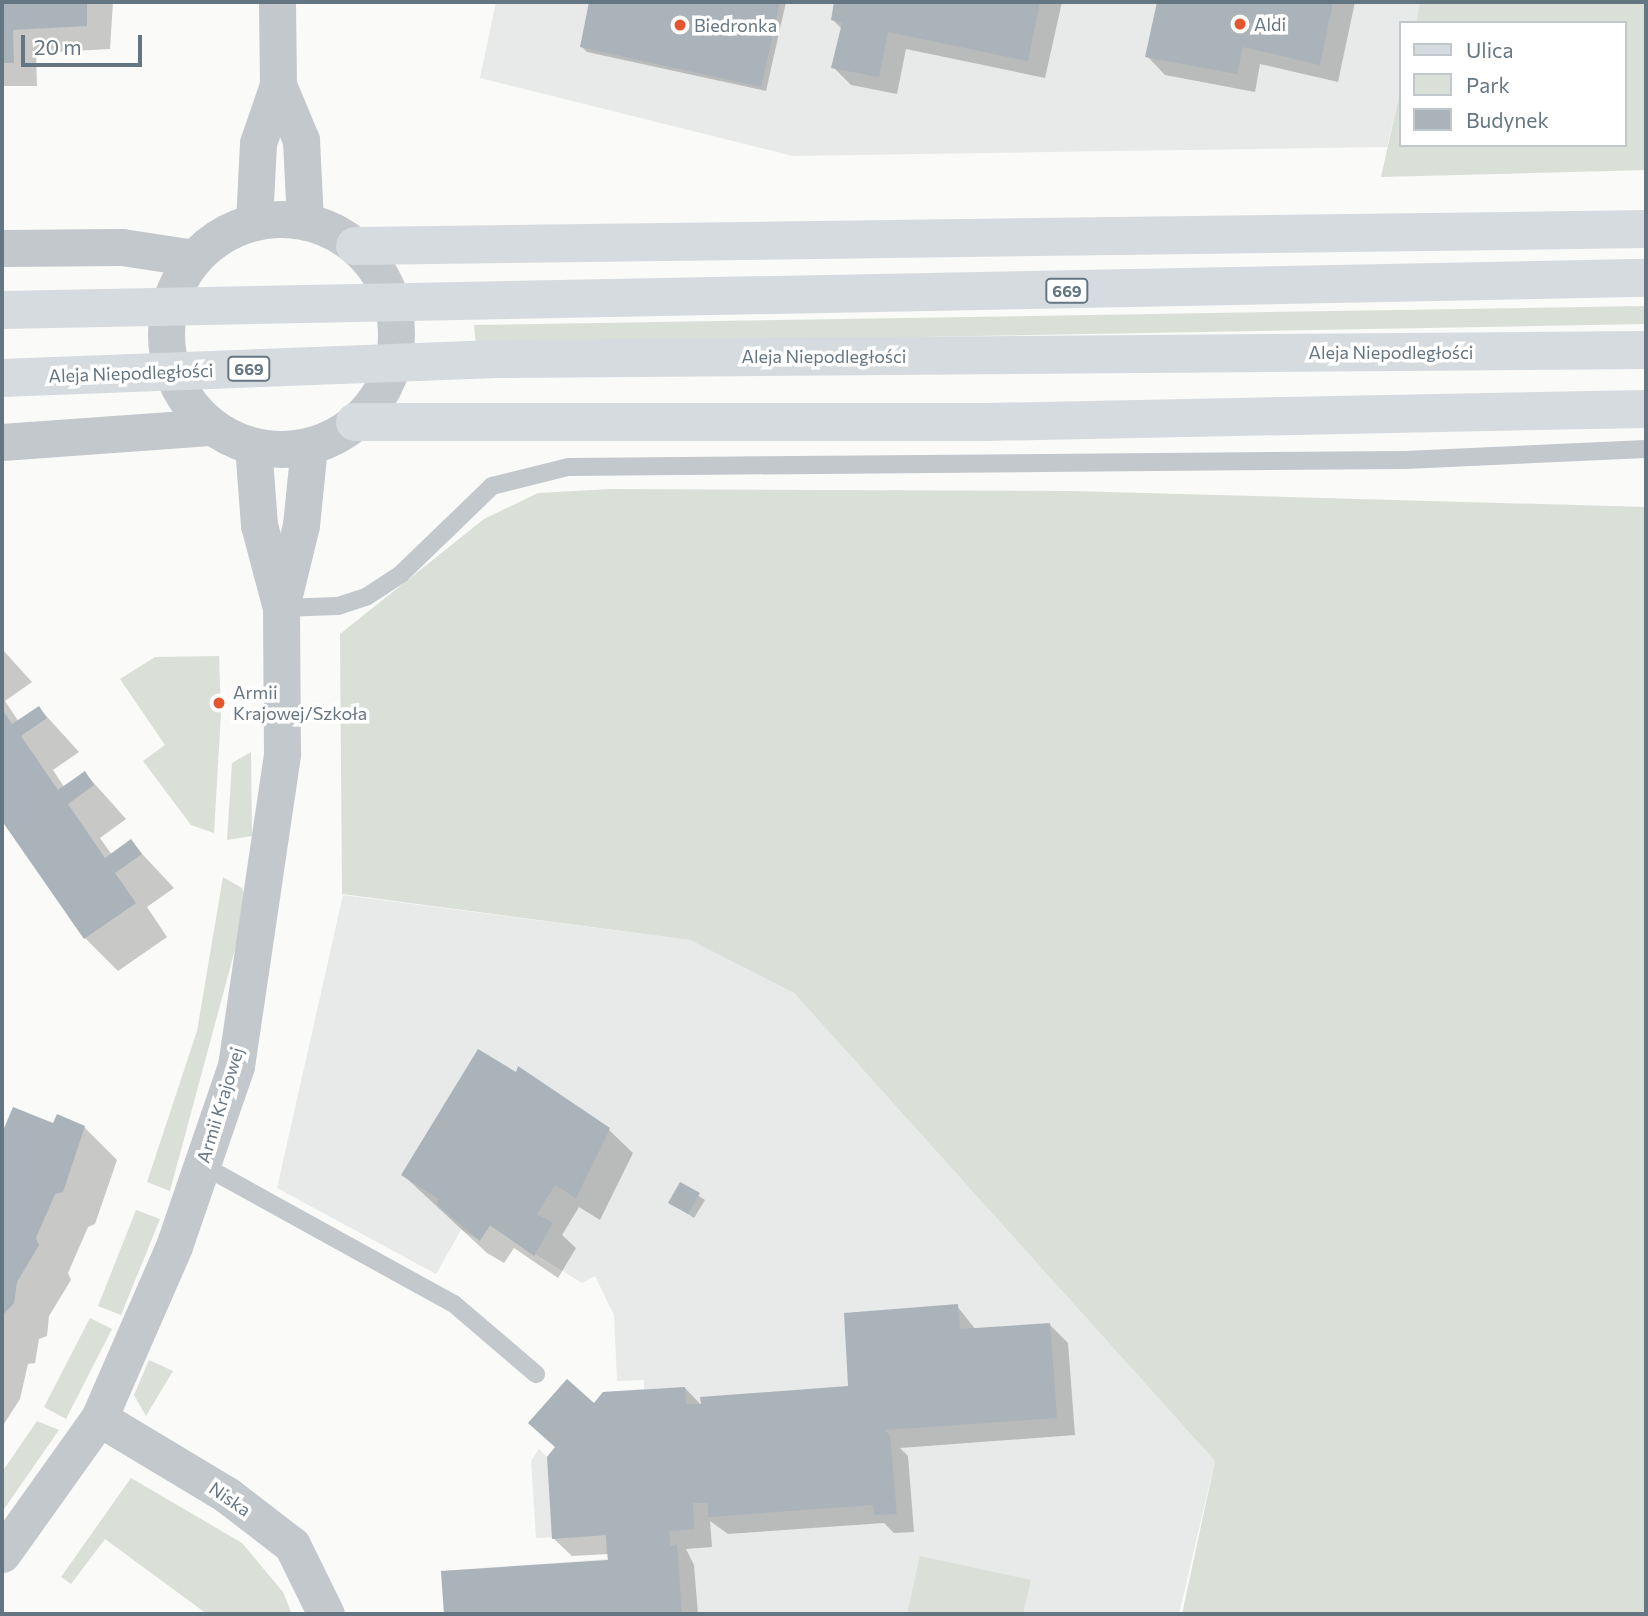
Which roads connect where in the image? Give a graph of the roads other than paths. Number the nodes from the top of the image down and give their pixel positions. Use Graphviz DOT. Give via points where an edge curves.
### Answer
graph roads {
  1 [pos="277,2"];
  2 [pos="278,85"];
  3 [pos="305,221"];
  4 [pos="254,222"];
  5 [pos="1646,229"];
  6 [pos="2,248"];
  7 [pos="362,253"];
  8 [pos="190,264"];
  9 [pos="1646,278"];
  10 [pos="2,310"];
  11 [pos="1646,349"];
  12 [pos="2,378"];
  13 [pos="1646,409"];
  14 [pos="363,414"];
  15 [pos="201,416"];
  16 [pos="2,442"];
  17 [pos="253,446"];
  18 [pos="309,446"];
  19 [pos="1646,449"];
  20 [pos="281,608"];
  21 [pos="202,1165"];
  22 [pos="536,1374"];
  23 [pos="99,1418"];
  24 [pos="2,1554"];
  25 [pos="326,1614"];
  1 -- 2 [label="street"];
  2 -- 3 [label="street" via="301,140"];
  2 -- 4 [label="street" via="258,143"];
  3 -- 4 [label="street"];
  3 -- 7 [label="street"];
  4 -- 8 [label="street" via="211,242"];
  5 -- 7 [label="main road"];
  6 -- 8 [label="street" via="122,247"];
  7 -- 14 [label="street" via="389,293 396,332 390,371"];
  8 -- 15 [label="street" via="170,304 166,339 173,374"];
  9 -- 10 [label="main road, 669"];
  11 -- 12 [label="main road, Aleja Niepodległości / 669" via="497,359"];
  13 -- 14 [label="main road" via="985,422"];
  14 -- 18 [label="street"];
  15 -- 16 [label="street"];
  15 -- 17 [label="street"];
  17 -- 18 [label="street"];
  17 -- 20 [label="street, Armii Krajowej" via="259,525"];
  18 -- 20 [label="street, Armii Krajowej" via="301,525"];
  19 -- 20 [label="lane" via="1405,460 568,467 492,486 401,573 366,597 338,606"];
  20 -- 21 [label="street, Armii Krajowej" via="277,814 236,1066"];
  21 -- 22 [label="lane" via="454,1304"];
  21 -- 23 [label="street, Armii Krajowej" via="174,1246"];
  23 -- 24 [label="street, Armii Krajowej"];
  23 -- 25 [label="street, Niska" via="227,1495 292,1545"];
}
